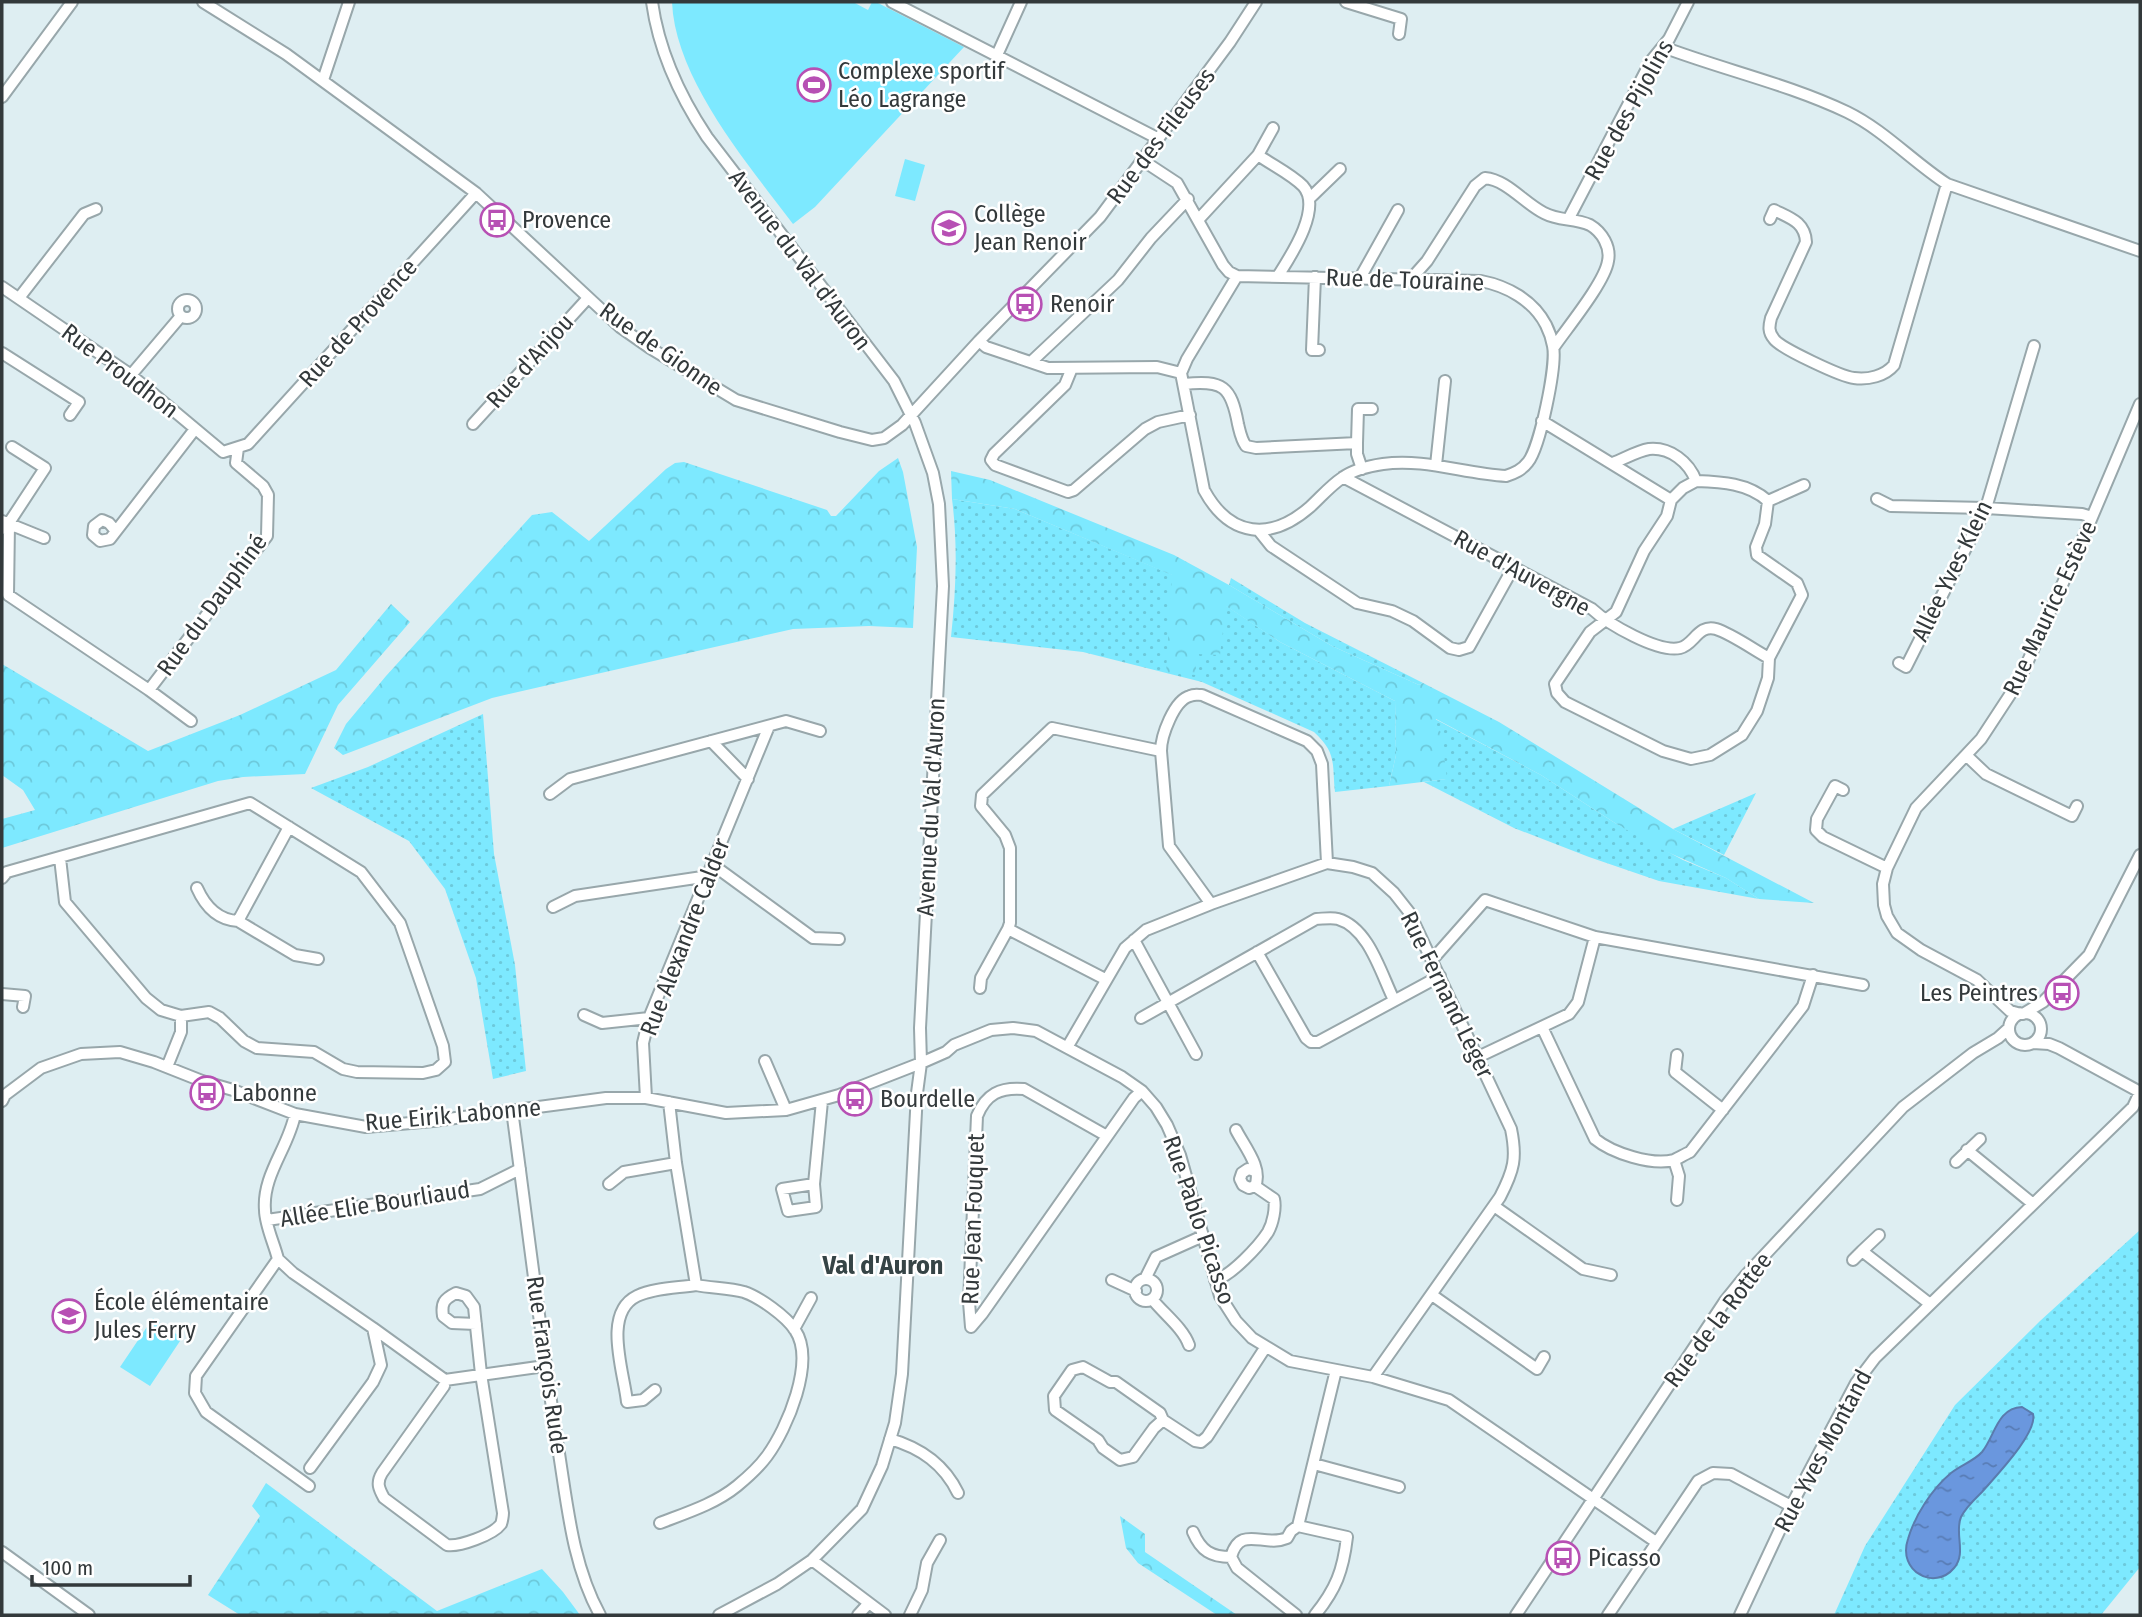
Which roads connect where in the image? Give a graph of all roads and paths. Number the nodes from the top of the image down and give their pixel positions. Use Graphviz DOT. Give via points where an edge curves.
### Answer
graph roads {
  1 [pos="72,2"];
  2 [pos="203,2"];
  3 [pos="349,2"];
  4 [pos="652,2"];
  5 [pos="892,2"];
  6 [pos="1021,2"];
  7 [pos="1256,2"];
  8 [pos="1346,2"];
  9 [pos="1688,2"];
  10 [pos="1399,34"];
  11 [pos="1663,47"];
  12 [pos="997,55"];
  13 [pos="323,80"];
  14 [pos="2,97"];
  15 [pos="1273,128"];
  16 [pos="1157,138"];
  17 [pos="1258,155"];
  18 [pos="1142,160"];
  19 [pos="1340,169"];
  20 [pos="1947,184"];
  21 [pos="475,193"];
  22 [pos="1309,199"];
  23 [pos="1188,200"];
  24 [pos="96,209"];
  25 [pos="1398,210"];
  26 [pos="1569,218"];
  27 [pos="1770,219"];
  28 [pos="1198,220"];
  29 [pos="2140,251"];
  30 [pos="1237,276"];
  31 [pos="1278,276"];
  32 [pos="1315,277"];
  33 [pos="1360,278"];
  34 [pos="1411,279"];
  35 [pos="2,287"];
  36 [pos="19,298"];
  37 [pos="588,298"];
  38 [pos="181,316"];
  39 [pos="979,341"];
  40 [pos="2034,346"];
  41 [pos="1554,347"];
  42 [pos="1319,350"];
  43 [pos="2,353"];
  44 [pos="1031,362"];
  45 [pos="1072,368"];
  46 [pos="131,375"];
  47 [pos="1183,378"];
  48 [pos="1445,380"];
  49 [pos="2140,404"];
  50 [pos="1372,409"];
  51 [pos="70,415"];
  52 [pos="911,415"];
  53 [pos="1190,415"];
  54 [pos="1542,421"];
  55 [pos="473,424"];
  56 [pos="195,429"];
  57 [pos="1357,443"];
  58 [pos="12,447"];
  59 [pos="237,448"];
  60 [pos="1613,463"];
  61 [pos="1436,466"];
  62 [pos="1362,469"];
  63 [pos="1343,477"];
  64 [pos="1696,481"];
  65 [pos="1804,485"];
  66 [pos="1877,499"];
  67 [pos="1671,500"];
  68 [pos="1768,501"];
  69 [pos="1986,508"];
  70 [pos="2092,517"];
  71 [pos="5,522"];
  72 [pos="115,530"];
  73 [pos="1259,531"];
  74 [pos="2,535"];
  75 [pos="44,538"];
  76 [pos="1513,568"];
  77 [pos="1604,620"];
  78 [pos="1769,658"];
  79 [pos="1899,663"];
  80 [pos="149,690"];
  81 [pos="191,721"];
  82 [pos="769,726"];
  83 [pos="820,731"];
  84 [pos="711,741"];
  85 [pos="1161,751"];
  86 [pos="1967,756"];
  87 [pos="748,779"];
  88 [pos="1843,790"];
  89 [pos="550,794"];
  90 [pos="2077,806"];
  91 [pos="289,827"];
  92 [pos="2140,855"];
  93 [pos="60,858"];
  94 [pos="1327,863"];
  95 [pos="1887,868"];
  96 [pos="711,870"];
  97 [pos="2,878"];
  98 [pos="197,888"];
  99 [pos="1211,904"];
  100 [pos="553,906"];
  101 [pos="238,921"];
  102 [pos="1008,929"];
  103 [pos="1595,937"];
  104 [pos="839,939"];
  105 [pos="1134,940"];
  106 [pos="1257,952"];
  107 [pos="318,959"];
  108 [pos="1432,960"];
  109 [pos="1813,975"];
  110 [pos="1440,976"];
  111 [pos="1105,979"];
  112 [pos="1863,985"];
  113 [pos="980,988"];
  114 [pos="2,993"];
  115 [pos="1394,1000"];
  116 [pos="2043,1002"];
  117 [pos="1167,1003"];
  118 [pos="23,1007"];
  119 [pos="181,1016"];
  120 [pos="584,1016"];
  121 [pos="649,1018"];
  122 [pos="1141,1018"];
  123 [pos="2015,1018"];
  124 [pos="2039,1026"];
  125 [pos="1542,1027"];
  126 [pos="1998,1038"];
  127 [pos="2013,1040"];
  128 [pos="2033,1043"];
  129 [pos="2049,1044"];
  130 [pos="1068,1046"];
  131 [pos="1196,1054"];
  132 [pos="1677,1055"];
  133 [pos="1478,1057"];
  134 [pos="765,1061"];
  135 [pos="921,1063"];
  136 [pos="167,1067"];
  137 [pos="1142,1091"];
  138 [pos="2140,1092"];
  139 [pos="646,1098"];
  140 [pos="2,1101"];
  141 [pos="822,1101"];
  142 [pos="669,1102"];
  143 [pos="512,1110"];
  144 [pos="786,1110"];
  145 [pos="1723,1110"];
  146 [pos="295,1114"];
  147 [pos="1237,1130"];
  148 [pos="1107,1136"];
  149 [pos="1980,1139"];
  150 [pos="1968,1150"];
  151 [pos="1674,1160"];
  152 [pos="1956,1162"];
  153 [pos="676,1163"];
  154 [pos="520,1169"];
  155 [pos="1255,1171"];
  156 [pos="609,1184"];
  157 [pos="814,1184"];
  158 [pos="1255,1186"];
  159 [pos="1677,1200"];
  160 [pos="2033,1204"];
  161 [pos="1494,1206"];
  162 [pos="267,1220"];
  163 [pos="1879,1235"];
  164 [pos="1203,1236"];
  165 [pos="1862,1251"];
  166 [pos="278,1258"];
  167 [pos="1853,1260"];
  168 [pos="1611,1275"];
  169 [pos="1112,1279"];
  170 [pos="1145,1279"];
  171 [pos="1215,1280"];
  172 [pos="696,1285"];
  173 [pos="1136,1291"];
  174 [pos="1432,1295"];
  175 [pos="811,1298"];
  176 [pos="1152,1299"];
  177 [pos="1930,1304"];
  178 [pos="476,1324"];
  179 [pos="373,1328"];
  180 [pos="794,1329"];
  181 [pos="1189,1345"];
  182 [pos="1265,1349"];
  183 [pos="1544,1357"];
  184 [pos="545,1366"];
  185 [pos="1336,1370"];
  186 [pos="481,1374"];
  187 [pos="1373,1377"];
  188 [pos="445,1380"];
  189 [pos="655,1390"];
  190 [pos="1163,1420"];
  191 [pos="890,1439"];
  192 [pos="1314,1464"];
  193 [pos="310,1468"];
  194 [pos="309,1486"];
  195 [pos="1399,1487"];
  196 [pos="958,1493"];
  197 [pos="1592,1499"];
  198 [pos="1791,1506"];
  199 [pos="660,1523"];
  200 [pos="1298,1526"];
  201 [pos="1193,1532"];
  202 [pos="940,1540"];
  203 [pos="1656,1542"];
  204 [pos="2,1552"];
  205 [pos="1231,1557"];
  206 [pos="812,1560"];
  207 [pos="868,1604"];
  208 [pos="89,1615"];
  209 [pos="600,1615"];
  210 [pos="719,1615"];
  211 [pos="858,1615"];
  212 [pos="885,1615"];
  213 [pos="910,1615"];
  214 [pos="1296,1615"];
  215 [pos="1315,1615"];
  216 [pos="1517,1615"];
  217 [pos="1608,1615"];
  218 [pos="1740,1615"];
  1 -- 14 [label="street"];
  2 -- 13 [label="street, Rue de Gionne"];
  3 -- 13 [label="street"];
  4 -- 52 [label="street, Avenue du Val d'Auron" via="663,54 688,110 894,381"];
  5 -- 12 [label="street"];
  6 -- 12 [label="street"];
  7 -- 16 [label="street, Rue des Fileuses"];
  8 -- 10 [label="street" via="1401,19"];
  9 -- 11 [label="street, Rue des Pijolins"];
  11 -- 20 [label="street" via="1849,113"];
  11 -- 26 [label="street, Rue des Pijolins" via="1651,61"];
  12 -- 16 [label="street"];
  13 -- 21 [label="street, Rue de Gionne"];
  15 -- 17 [label="street"];
  16 -- 18 [label="street, Rue des Fileuses"];
  17 -- 22 [label="street" via="1304,187"];
  17 -- 28 [label="street"];
  18 -- 23 [label="street" via="1177,183"];
  18 -- 39 [label="street, Rue des Fileuses" via="1100,217"];
  19 -- 22 [label="street"];
  20 -- 27 [label="street" via="1894,365 1882,375 1847,377 1782,347 1772,336 1771,318 1806,242 1801,225 1793,219 1774,210"];
  20 -- 29 [label="street"];
  21 -- 37 [label="street, Rue de Gionne"];
  21 -- 59 [label="street, Rue de Provence" via="248,444"];
  22 -- 31 [label="street" via="1300,241"];
  23 -- 28 [label="street"];
  23 -- 44 [label="street" via="1118,280"];
  24 -- 36 [label="street" via="84,214"];
  25 -- 33 [label="street"];
  26 -- 34 [label="street" via="1556,219 1541,212 1495,179 1485,178"];
  26 -- 41 [label="street" via="1591,226 1604,238 1608,262"];
  28 -- 30 [label="street" via="1223,265"];
  30 -- 31 [label="street, Rue de Touraine"];
  30 -- 47 [label="street" via="1187,359"];
  31 -- 32 [label="street, Rue de Touraine"];
  32 -- 33 [label="street, Rue de Touraine"];
  32 -- 42 [label="street" via="1312,350"];
  33 -- 34 [label="street, Rue de Touraine"];
  34 -- 41 [label="street, Rue de Touraine" via="1481,281 1511,289 1545,323"];
  35 -- 36 [label="street, Rue Proudhon"];
  36 -- 46 [label="street, Rue Proudhon"];
  37 -- 52 [label="street, Rue de Gionne" via="650,348 748,405 872,440 891,434"];
  37 -- 55 [label="street, Rue d'Anjou"];
  38 -- 46 [label="street"];
  39 -- 44 [label="street"];
  39 -- 52 [label="street, Rue des Fileuses"];
  40 -- 69 [label="street, Allée Yves Klein"];
  41 -- 54 [label="street, Rue de Touraine"];
  43 -- 51 [label="street" via="79,402"];
  44 -- 45 [label="street"];
  45 -- 47 [label="street" via="1157,367"];
  45 -- 53 [label="street" via="1065,385 994,454 991,460 995,465 1068,492 1145,429"];
  46 -- 56 [label="street, Rue Proudhon"];
  47 -- 53 [label="street"];
  47 -- 57 [label="street" via="1224,388 1230,394 1242,442 1251,448"];
  48 -- 61 [label="street"];
  49 -- 70 [label="street, Rue Maurice Estève"];
  50 -- 57 [label="street" via="1358,409"];
  52 -- 135 [label="street, Avenue du Val d'Auron" via="933,473 939,504 943,586"];
  53 -- 73 [label="street" via="1204,490 1211,502 1229,521"];
  54 -- 60 [label="street"];
  54 -- 61 [label="street, Rue de Touraine" via="1531,460 1517,472 1506,476"];
  56 -- 59 [label="street, Rue Proudhon" via="223,452"];
  56 -- 72 [label="street"];
  57 -- 62 [label="street"];
  58 -- 71 [label="street" via="45,468"];
  59 -- 80 [label="street, Rue du Dauphiné" via="236,463 268,495 268,536"];
  60 -- 64 [label="street" via="1649,449 1669,452 1684,461"];
  60 -- 67 [label="street"];
  61 -- 62 [label="street, Rue de Touraine" via="1403,463"];
  62 -- 63 [label="street, Rue de Touraine"];
  63 -- 73 [label="street, Rue de Touraine" via="1294,519"];
  63 -- 76 [label="street, Rue d'Auvergne"];
  64 -- 67 [label="street"];
  64 -- 68 [label="street" via="1727,482 1758,491"];
  65 -- 68 [label="street"];
  66 -- 69 [label="street" via="1891,506"];
  67 -- 77 [label="street" via="1616,612"];
  68 -- 78 [label="street, Rue d'Auvergne" via="1757,555 1797,583 1802,595"];
  69 -- 70 [label="street"];
  69 -- 79 [label="street, Allée Yves Klein" via="1906,667"];
  70 -- 86 [label="street, Rue Maurice Estève" via="2019,681"];
  71 -- 74 [label="street"];
  71 -- 75 [label="street"];
  71 -- 80 [label="street, Rue du Dauphiné" via="8,595"];
  73 -- 76 [label="street" via="1271,546 1357,604 1392,611 1459,650 1469,648"];
  76 -- 77 [label="street, Rue d'Auvergne" via="1592,609"];
  77 -- 78 [label="street" via="1665,648 1681,648 1706,629 1716,629"];
  77 -- 78 [label="street, Rue d'Auvergne" via="1590,632 1555,684 1557,693 1565,702 1663,751 1691,759 1710,755 1742,735 1757,711"];
  80 -- 81 [label="street, Rue du Dauphiné"];
  82 -- 83 [label="street" via="786,721"];
  82 -- 84 [label="street"];
  82 -- 87 [label="street, Rue Alexandre Calder"];
  84 -- 87 [label="street"];
  84 -- 89 [label="street" via="569,779"];
  85 -- 94 [label="street" via="1161,739 1179,702 1202,695 1307,741 1322,764"];
  85 -- 99 [label="street" via="1169,846"];
  85 -- 102 [label="street" via="1052,728 982,795 981,806 1010,848"];
  86 -- 90 [label="street" via="1986,774 2072,816"];
  86 -- 95 [label="street, Rue Maurice Estève" via="1916,808"];
  87 -- 96 [label="street, Rue Alexandre Calder"];
  88 -- 95 [label="street" via="1835,786 1816,830"];
  91 -- 93 [label="street" via="250,803"];
  91 -- 101 [label="street"];
  91 -- 119 [label="street" via="361,872 400,923 445,1062 423,1073 357,1072 314,1052 257,1048 209,1012"];
  92 -- 116 [label="street, Rue de la Rottée" via="2089,955"];
  93 -- 97 [label="street" via="8,872"];
  93 -- 119 [label="street" via="65,902 146,998"];
  94 -- 99 [label="street"];
  94 -- 108 [label="street, Rue Fernand Léger" via="1373,873 1409,912"];
  95 -- 123 [label="street, Rue Maurice Estève" via="1884,905 1897,933 1977,979"];
  96 -- 100 [label="street" via="575,896"];
  96 -- 104 [label="street" via="813,938"];
  96 -- 121 [label="street, Rue Alexandre Calder"];
  98 -- 101 [label="street" via="205,904 227,920"];
  99 -- 105 [label="street" via="1146,930"];
  101 -- 107 [label="street" via="295,955"];
  102 -- 111 [label="street"];
  102 -- 113 [label="street"];
  103 -- 108 [label="street" via="1485,900"];
  103 -- 109 [label="street"];
  103 -- 125 [label="street" via="1578,1002 1569,1014"];
  105 -- 111 [label="street"];
  105 -- 117 [label="street"];
  106 -- 115 [label="street" via="1315,919 1336,918 1356,928"];
  106 -- 115 [label="street" via="1311,1042"];
  106 -- 117 [label="street"];
  108 -- 110 [label="street, Rue Fernand Léger"];
  109 -- 112 [label="street"];
  109 -- 145 [label="street" via="1803,1006"];
  110 -- 115 [label="street"];
  110 -- 133 [label="street, Rue Fernand Léger"];
  111 -- 130 [label="street"];
  114 -- 118 [label="street" via="25,996"];
  116 -- 123 [label="street, Rue de la Rottée"];
  116 -- 124 [label="street"];
  117 -- 122 [label="street"];
  117 -- 131 [label="street"];
  119 -- 136 [label="street" via="181,1032"];
  120 -- 121 [label="street" via="603,1023"];
  121 -- 139 [label="street, Rue Alexandre Calder" via="643,1043"];
  123 -- 124 [label="street" via="2032,1016"];
  123 -- 126 [label="street, Rue de la Rottée"];
  123 -- 127 [label="street"];
  124 -- 128 [label="street"];
  124 -- 129 [label="street"];
  125 -- 133 [label="street"];
  125 -- 151 [label="street" via="1595,1139 1622,1155"];
  126 -- 127 [label="street"];
  126 -- 197 [label="street, Rue de la Rottée" via="1903,1107 1746,1275"];
  127 -- 128 [label="street"];
  128 -- 129 [label="street"];
  129 -- 138 [label="street"];
  130 -- 135 [label="street, Rue Pablo Picasso" via="1036,1031 991,1030"];
  130 -- 137 [label="street, Rue Pablo Picasso"];
  132 -- 145 [label="street" via="1675,1072"];
  133 -- 161 [label="street, Rue Fernand Léger" via="1511,1129 1516,1151 1513,1171"];
  134 -- 144 [label="street"];
  135 -- 141 [label="street, Rue Eirik Labonne"];
  135 -- 191 [label="street, Avenue du Val d'Auron" via="902,1374"];
  136 -- 140 [label="street, Rue Eirik Labonne" via="120,1052 81,1054 41,1068"];
  136 -- 146 [label="street, Rue Eirik Labonne"];
  137 -- 148 [label="street, Rue Jean Fouquet"];
  137 -- 164 [label="street, Rue Pablo Picasso" via="1173,1138"];
  138 -- 160 [label="street, Rue Yves Montand" via="2133,1107"];
  139 -- 142 [label="street, Rue Eirik Labonne"];
  139 -- 143 [label="street, Rue Eirik Labonne" via="606,1098"];
  141 -- 144 [label="street, Rue Eirik Labonne"];
  141 -- 157 [label="street"];
  142 -- 144 [label="street, Rue Eirik Labonne" via="726,1113"];
  142 -- 153 [label="street"];
  143 -- 146 [label="street, Rue Eirik Labonne" via="366,1126"];
  143 -- 154 [label="street, Rue François Rude"];
  145 -- 151 [label="street" via="1689,1152"];
  146 -- 162 [label="street" via="270,1175 264,1210"];
  147 -- 155 [label="street" via="1254,1160"];
  148 -- 148 [label="street, Rue Jean Fouquet" via="982,1314 971,1327 976,1130 982,1104 1009,1087 1024,1089"];
  149 -- 150 [label="street"];
  150 -- 152 [label="street"];
  150 -- 160 [label="street"];
  151 -- 159 [label="street" via="1679,1176"];
  153 -- 156 [label="street" via="624,1172"];
  153 -- 172 [label="street"];
  154 -- 162 [label="street, Allée Elie Bourliaud" via="480,1189"];
  154 -- 184 [label="street, Rue François Rude"];
  155 -- 158 [label="street" via="1259,1178"];
  155 -- 158 [label="street" via="1242,1173 1240,1179 1249,1188"];
  158 -- 171 [label="street" via="1275,1199 1269,1231 1234,1270"];
  160 -- 177 [label="street, Rue Yves Montand"];
  161 -- 168 [label="street" via="1583,1269"];
  161 -- 174 [label="street, Rue Fernand Léger"];
  162 -- 166 [label="street"];
  163 -- 165 [label="street"];
  164 -- 170 [label="street" via="1156,1257"];
  164 -- 171 [label="street, Rue Pablo Picasso"];
  165 -- 167 [label="street"];
  165 -- 177 [label="street"];
  166 -- 179 [label="street"];
  166 -- 194 [label="street" via="196,1376 195,1393 206,1412"];
  169 -- 173 [label="street"];
  170 -- 173 [label="street"];
  170 -- 176 [label="street" via="1157,1286"];
  171 -- 182 [label="street, Rue Pablo Picasso" via="1227,1309"];
  172 -- 180 [label="street" via="745,1292 778,1312"];
  172 -- 189 [label="street" via="634,1297 621,1311 616,1328 627,1402 643,1400"];
  173 -- 176 [label="street" via="1142,1300"];
  174 -- 183 [label="street" via="1536,1369"];
  174 -- 187 [label="street, Rue Fernand Léger"];
  175 -- 180 [label="street"];
  176 -- 181 [label="street" via="1185,1334"];
  177 -- 198 [label="street, Rue Yves Montand" via="1856,1383"];
  178 -- 186 [label="street"];
  179 -- 188 [label="street"];
  179 -- 193 [label="street" via="381,1364 373,1382"];
  180 -- 199 [label="street" via="801,1346 798,1388 783,1431 769,1454 735,1488"];
  182 -- 185 [label="street, Rue Pablo Picasso" via="1290,1361"];
  182 -- 190 [label="street" via="1207,1437 1195,1441"];
  184 -- 186 [label="street"];
  184 -- 209 [label="street, Rue François Rude" via="575,1552"];
  185 -- 187 [label="street, Rue Pablo Picasso"];
  185 -- 192 [label="street"];
  186 -- 188 [label="street"];
  186 -- 188 [label="street" via="503,1513 496,1528 456,1547 384,1498 378,1480"];
  187 -- 197 [label="street, Rue Pablo Picasso" via="1449,1400"];
  190 -- 190 [label="street" via="1133,1457 1120,1460 1055,1410 1054,1396 1072,1370 1083,1367 1116,1382 1160,1413"];
  191 -- 196 [label="street" via="921,1451 949,1474"];
  191 -- 206 [label="street, Avenue du Val d'Auron" via="862,1508"];
  192 -- 195 [label="street"];
  192 -- 200 [label="street"];
  197 -- 203 [label="street, Rue Pablo Picasso"];
  197 -- 216 [label="street, Rue de la Rottée"];
  198 -- 203 [label="street" via="1731,1474 1713,1473 1698,1481"];
  198 -- 218 [label="street, Rue Yves Montand"];
  200 -- 205 [label="street" via="1277,1543 1239,1541"];
  200 -- 215 [label="street" via="1347,1537 1336,1585"];
  201 -- 205 [label="street" via="1199,1546 1214,1557"];
  202 -- 213 [label="street" via="927,1563 922,1590"];
  203 -- 217 [label="street"];
  204 -- 208 [label="street"];
  205 -- 214 [label="street" via="1237,1568"];
  206 -- 207 [label="street"];
  206 -- 210 [label="street, Avenue du Val d'Auron"];
  207 -- 211 [label="street"];
  207 -- 212 [label="street"];
}
